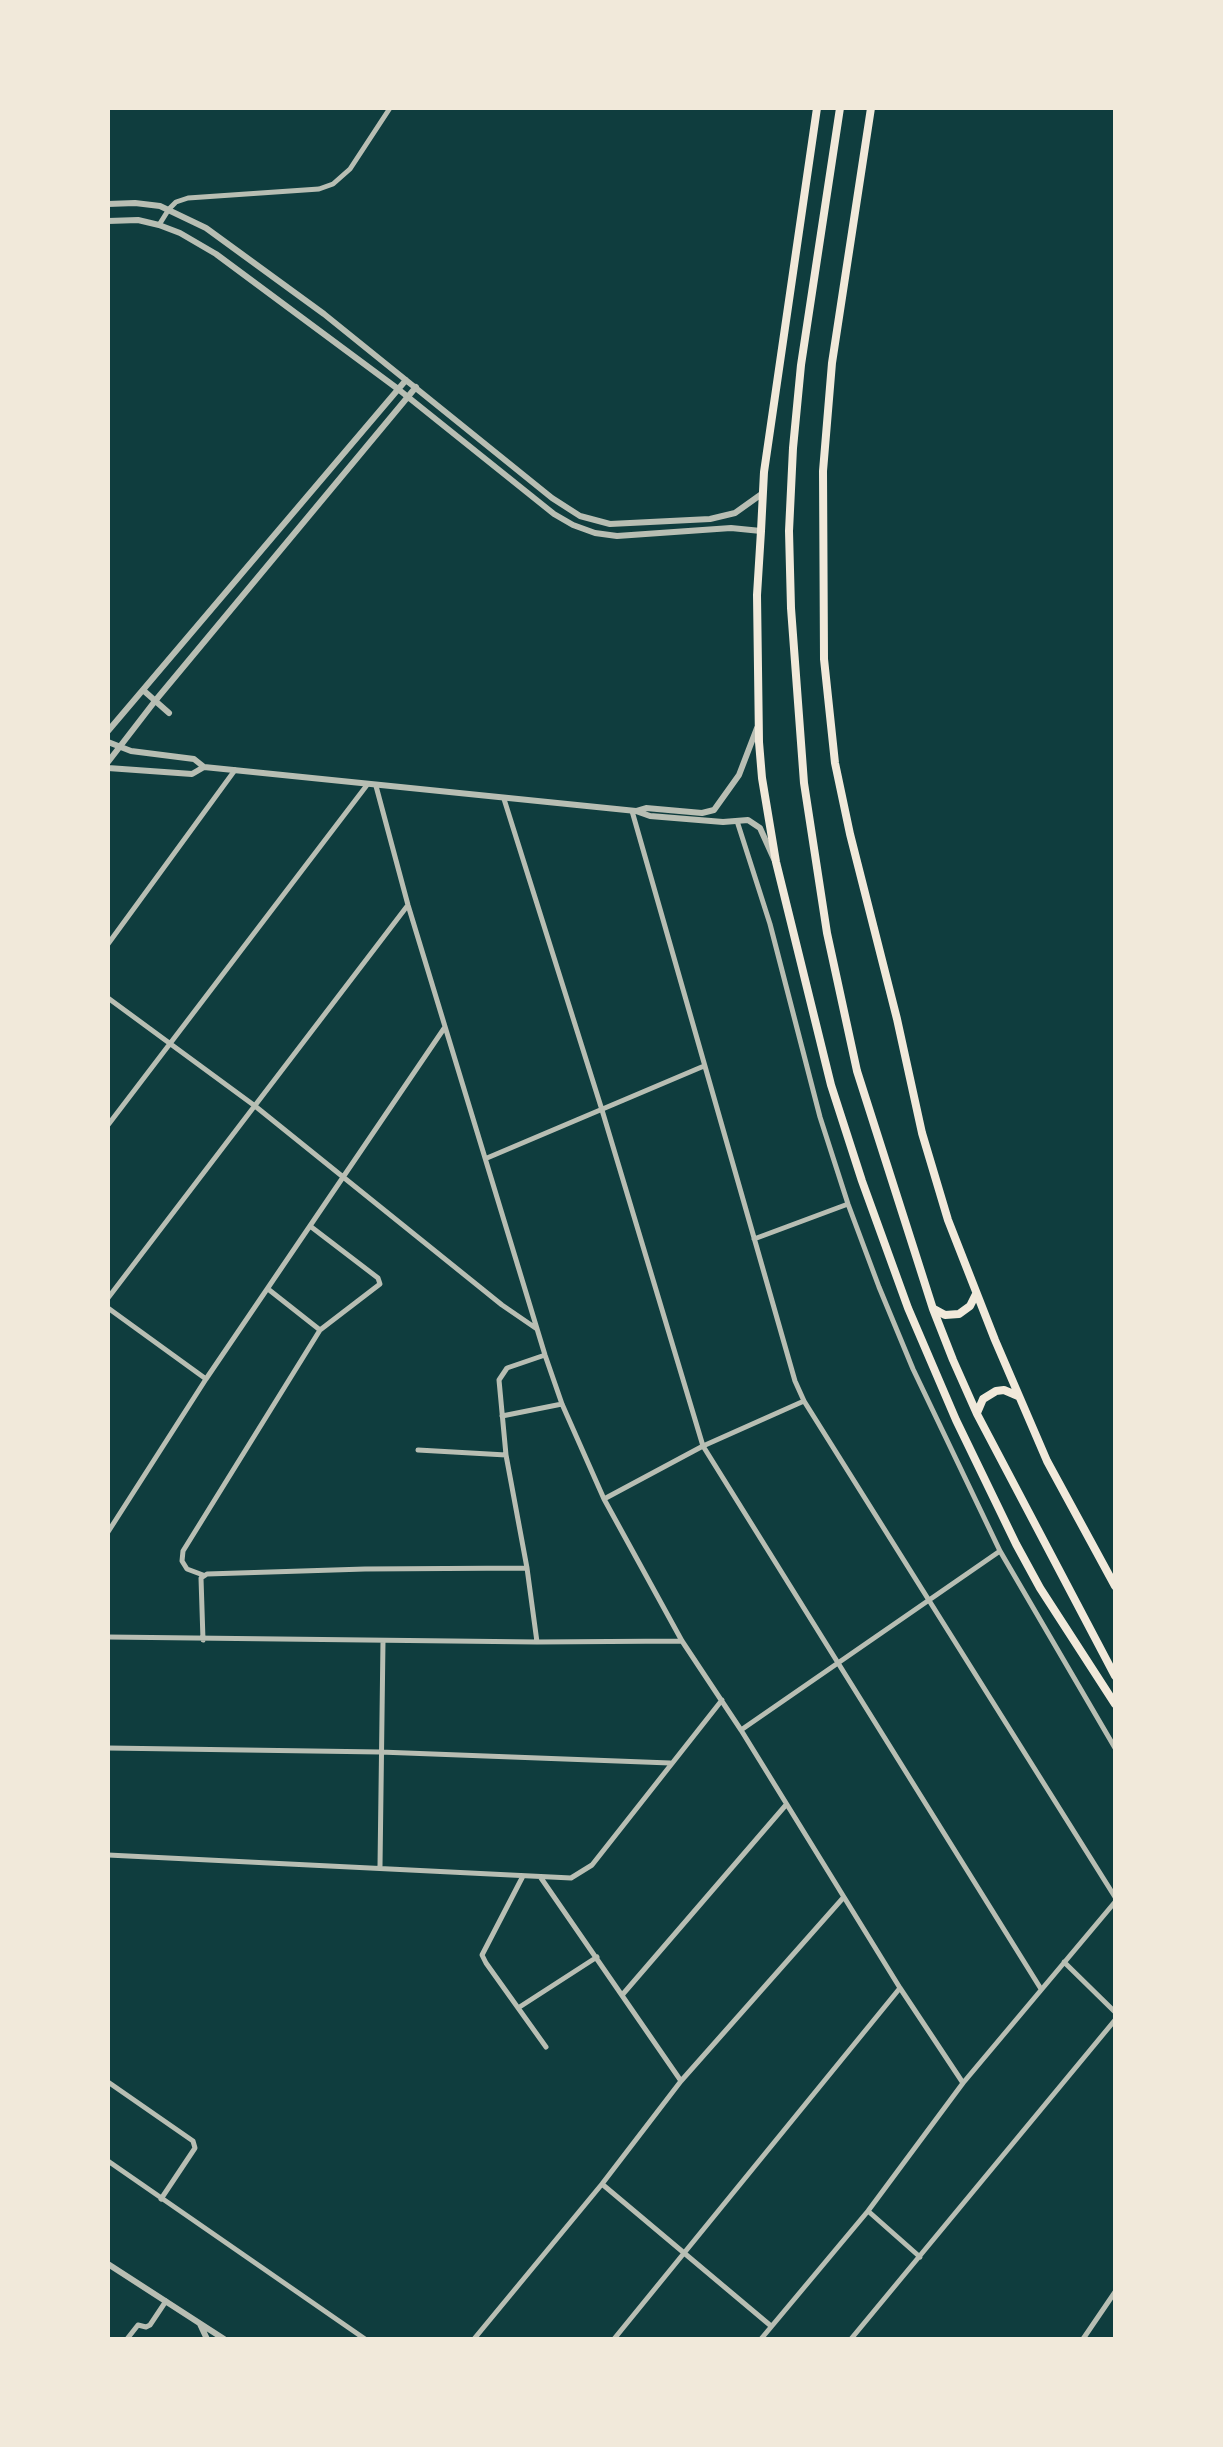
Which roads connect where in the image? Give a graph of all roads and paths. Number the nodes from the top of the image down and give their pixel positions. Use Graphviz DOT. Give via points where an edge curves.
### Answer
graph roads {
  1 [pos="390,108"];
  2 [pos="817,108"];
  3 [pos="840,108"];
  4 [pos="871,108"];
  5 [pos="108,204"];
  6 [pos="169,209"];
  7 [pos="108,221"];
  8 [pos="159,225"];
  9 [pos="406,380"];
  10 [pos="416,387"];
  11 [pos="398,389"];
  12 [pos="408,397"];
  13 [pos="763,493"];
  14 [pos="761,531"];
  15 [pos="143,690"];
  16 [pos="155,701"];
  17 [pos="169,713"];
  18 [pos="758,724"];
  19 [pos="108,731"];
  20 [pos="108,742"];
  21 [pos="120,748"];
  22 [pos="108,765"];
  23 [pos="204,767"];
  24 [pos="235,770"];
  25 [pos="367,785"];
  26 [pos="376,786"];
  27 [pos="504,799"];
  28 [pos="634,811"];
  29 [pos="737,821"];
  30 [pos="776,862"];
  31 [pos="408,905"];
  32 [pos="108,944"];
  33 [pos="108,998"];
  34 [pos="446,1027"];
  35 [pos="171,1043"];
  36 [pos="704,1066"];
  37 [pos="255,1106"];
  38 [pos="602,1110"];
  39 [pos="108,1125"];
  40 [pos="487,1158"];
  41 [pos="342,1176"];
  42 [pos="848,1204"];
  43 [pos="310,1226"];
  44 [pos="754,1239"];
  45 [pos="268,1289"];
  46 [pos="976,1294"];
  47 [pos="108,1298"];
  48 [pos="108,1308"];
  49 [pos="933,1309"];
  50 [pos="537,1329"];
  51 [pos="320,1330"];
  52 [pos="545,1355"];
  53 [pos="206,1379"];
  54 [pos="1019,1396"];
  55 [pos="804,1401"];
  56 [pos="562,1404"];
  57 [pos="977,1414"];
  58 [pos="502,1416"];
  59 [pos="703,1446"];
  60 [pos="418,1450"];
  61 [pos="506,1455"];
  62 [pos="604,1499"];
  63 [pos="108,1532"];
  64 [pos="1000,1551"];
  65 [pos="527,1568"];
  66 [pos="203,1575"];
  67 [pos="1115,1586"];
  68 [pos="929,1598"];
  69 [pos="108,1637"];
  70 [pos="203,1640"];
  71 [pos="383,1641"];
  72 [pos="682,1641"];
  73 [pos="537,1642"];
  74 [pos="837,1663"];
  75 [pos="1115,1676"];
  76 [pos="722,1700"];
  77 [pos="1115,1704"];
  78 [pos="741,1730"];
  79 [pos="108,1748"];
  80 [pos="1115,1748"];
  81 [pos="380,1752"];
  82 [pos="671,1763"];
  83 [pos="785,1806"];
  84 [pos="108,1855"];
  85 [pos="380,1866"];
  86 [pos="523,1876"];
  87 [pos="540,1878"];
  88 [pos="843,1898"];
  89 [pos="1115,1899"];
  90 [pos="597,1957"];
  91 [pos="1064,1962"];
  92 [pos="900,1988"];
  93 [pos="1041,1989"];
  94 [pos="623,1994"];
  95 [pos="518,2008"];
  96 [pos="1115,2012"];
  97 [pos="1115,2020"];
  98 [pos="546,2047"];
  99 [pos="681,2081"];
  100 [pos="108,2082"];
  101 [pos="963,2083"];
  102 [pos="108,2161"];
  103 [pos="602,2184"];
  104 [pos="161,2199"];
  105 [pos="868,2211"];
  106 [pos="684,2252"];
  107 [pos="920,2257"];
  108 [pos="108,2264"];
  109 [pos="1115,2292"];
  110 [pos="166,2301"];
  111 [pos="197,2321"];
  112 [pos="771,2326"];
  113 [pos="127,2339"];
  114 [pos="207,2339"];
  115 [pos="224,2339"];
  116 [pos="365,2339"];
  117 [pos="474,2339"];
  118 [pos="614,2339"];
  119 [pos="761,2339"];
  120 [pos="851,2339"];
  121 [pos="1083,2339"];
  1 -- 6 [label="street" via="350,169 333,184 188,198"];
  2 -- 13 [label="main road"];
  3 -- 49 [label="main road" via="801,365 792,461 789,569 802,768 848,1037"];
  4 -- 46 [label="main road" via="826,415 821,534 826,693 847,822 922,1133"];
  5 -- 6 [label="street"];
  6 -- 8 [label="street"];
  6 -- 9 [label="street" via="216,235"];
  7 -- 8 [label="street"];
  8 -- 11 [label="street" via="216,254"];
  9 -- 10 [label="street"];
  9 -- 11 [label="street"];
  10 -- 12 [label="street"];
  10 -- 13 [label="street" via="562,506 590,520 621,524 710,519 735,513"];
  11 -- 12 [label="street"];
  11 -- 15 [label="street"];
  12 -- 14 [label="street" via="554,514 584,530 617,536 719,528"];
  12 -- 16 [label="street"];
  13 -- 14 [label="main road"];
  14 -- 18 [label="main road"];
  15 -- 16 [label="street"];
  15 -- 19 [label="street"];
  16 -- 17 [label="street"];
  16 -- 21 [label="street"];
  18 -- 28 [label="street" via="739,775 714,810"];
  18 -- 30 [label="main road"];
  20 -- 21 [label="street"];
  21 -- 22 [label="street"];
  21 -- 23 [label="street" via="194,759"];
  22 -- 23 [label="street" via="192,774"];
  23 -- 24 [label="street"];
  24 -- 25 [label="street"];
  24 -- 32 [label="street"];
  25 -- 26 [label="street"];
  25 -- 35 [label="street"];
  26 -- 27 [label="street"];
  26 -- 31 [label="street"];
  27 -- 28 [label="street"];
  27 -- 38 [label="street"];
  28 -- 29 [label="street"];
  28 -- 36 [label="street"];
  29 -- 30 [label="street" via="756,824"];
  29 -- 42 [label="street"];
  30 -- 77 [label="main road" via="831,1085 913,1319 1022,1555"];
  31 -- 34 [label="street"];
  31 -- 37 [label="street"];
  33 -- 35 [label="street"];
  34 -- 40 [label="street"];
  34 -- 41 [label="street"];
  35 -- 37 [label="street"];
  35 -- 39 [label="street"];
  36 -- 38 [label="street"];
  36 -- 44 [label="street"];
  37 -- 41 [label="street"];
  37 -- 47 [label="street"];
  38 -- 40 [label="street"];
  38 -- 59 [label="street"];
  40 -- 50 [label="street"];
  41 -- 43 [label="street"];
  41 -- 50 [label="street"];
  42 -- 44 [label="street"];
  42 -- 64 [label="street" via="907,1355"];
  43 -- 45 [label="street"];
  43 -- 51 [label="street" via="380,1282"];
  44 -- 55 [label="street"];
  45 -- 51 [label="street"];
  45 -- 53 [label="street"];
  46 -- 49 [label="main road" via="959,1314"];
  46 -- 54 [label="main road"];
  48 -- 53 [label="street"];
  49 -- 57 [label="main road"];
  50 -- 52 [label="street"];
  51 -- 66 [label="street" via="183,1551 187,1569"];
  52 -- 56 [label="street"];
  52 -- 58 [label="street" via="503,1371"];
  53 -- 63 [label="street"];
  54 -- 57 [label="main road" via="1004,1390 989,1394"];
  54 -- 67 [label="main road"];
  55 -- 59 [label="street"];
  55 -- 68 [label="street"];
  56 -- 58 [label="street"];
  56 -- 62 [label="street"];
  57 -- 75 [label="main road"];
  58 -- 61 [label="street"];
  59 -- 62 [label="street"];
  59 -- 74 [label="street"];
  60 -- 61 [label="street"];
  61 -- 65 [label="street"];
  62 -- 72 [label="street"];
  64 -- 68 [label="street"];
  64 -- 80 [label="street"];
  65 -- 66 [label="street"];
  65 -- 73 [label="street"];
  66 -- 70 [label="street"];
  68 -- 74 [label="street"];
  68 -- 89 [label="street"];
  69 -- 70 [label="street"];
  70 -- 71 [label="street"];
  71 -- 73 [label="street"];
  71 -- 81 [label="street"];
  72 -- 73 [label="street"];
  72 -- 76 [label="street"];
  74 -- 78 [label="street"];
  74 -- 93 [label="street"];
  76 -- 78 [label="street"];
  76 -- 82 [label="street"];
  78 -- 83 [label="street"];
  79 -- 81 [label="street"];
  81 -- 82 [label="street"];
  81 -- 85 [label="street"];
  82 -- 87 [label="street" via="586,1871 571,1878"];
  83 -- 88 [label="street"];
  83 -- 94 [label="street"];
  84 -- 85 [label="street"];
  85 -- 86 [label="street"];
  86 -- 87 [label="street"];
  86 -- 95 [label="street" via="482,1955"];
  87 -- 90 [label="street"];
  88 -- 92 [label="street"];
  88 -- 99 [label="street"];
  89 -- 91 [label="street"];
  90 -- 94 [label="street"];
  90 -- 95 [label="street"];
  91 -- 93 [label="street"];
  91 -- 96 [label="street"];
  92 -- 101 [label="street"];
  92 -- 106 [label="street"];
  93 -- 101 [label="street"];
  94 -- 99 [label="street"];
  95 -- 98 [label="street"];
  97 -- 107 [label="street"];
  99 -- 103 [label="street"];
  100 -- 104 [label="street" via="193,2141 195,2148"];
  101 -- 105 [label="street"];
  102 -- 104 [label="street"];
  103 -- 106 [label="street"];
  103 -- 117 [label="street"];
  104 -- 116 [label="street"];
  105 -- 107 [label="street"];
  105 -- 112 [label="street"];
  106 -- 112 [label="street"];
  106 -- 118 [label="street"];
  107 -- 120 [label="street"];
  108 -- 110 [label="street"];
  109 -- 121 [label="street"];
  110 -- 111 [label="street"];
  110 -- 113 [label="street" via="150,2325 138,2325"];
  111 -- 114 [label="street"];
  111 -- 115 [label="street"];
  112 -- 119 [label="street"];
}
